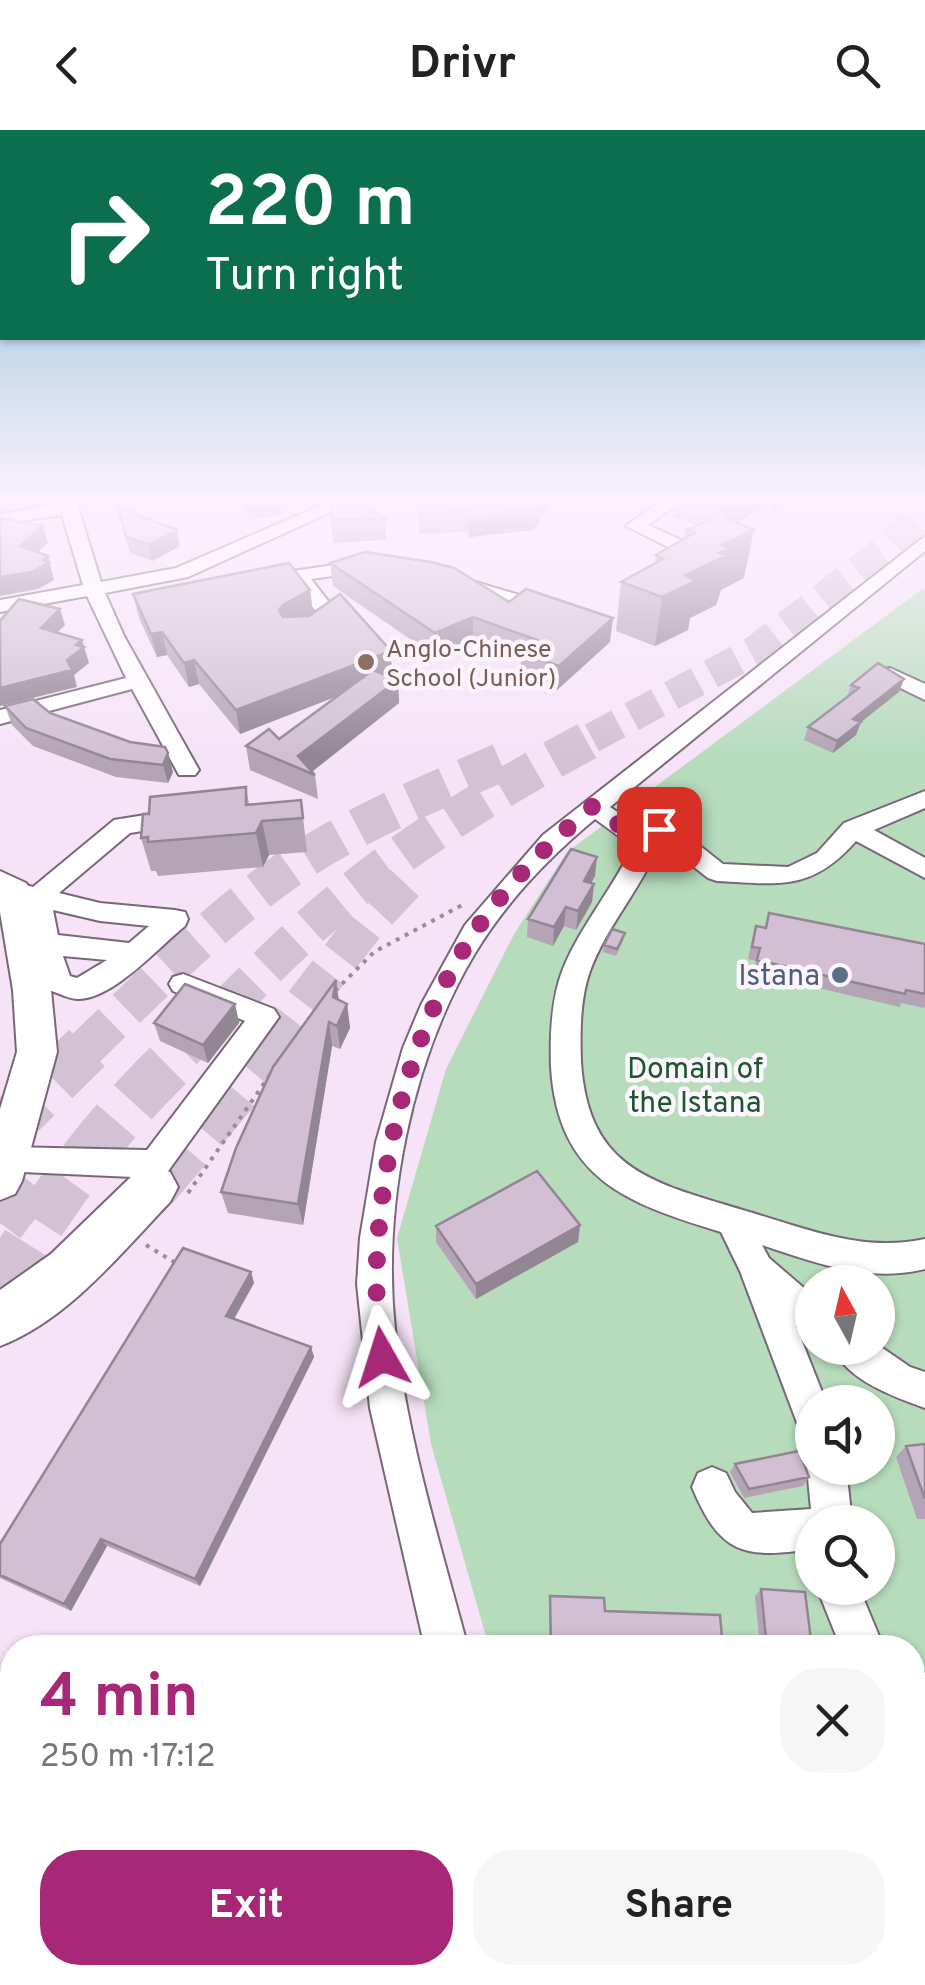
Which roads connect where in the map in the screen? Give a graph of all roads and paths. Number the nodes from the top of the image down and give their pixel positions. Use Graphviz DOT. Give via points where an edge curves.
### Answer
graph roads {
  1 [pos="92,584"];
  2 [pos="124,584"];
  3 [pos="248,584"];
  4 [pos="298,584"];
  5 [pos="460,584"];
  6 [pos="873,584"];
  7 [pos="229,588"];
  8 [pos="94,589"];
  9 [pos="519,601"];
  10 [pos="0,606"];
  11 [pos="296,634"];
  12 [pos="131,673"];
  13 [pos="890,674"];
  14 [pos="99,681"];
  15 [pos="925,693"];
  16 [pos="0,698"];
  17 [pos="0,716"];
  18 [pos="187,770"];
  19 [pos="925,800"];
  20 [pos="593,806"];
  21 [pos="205,815"];
  22 [pos="853,829"];
  23 [pos="632,834"];
  24 [pos="925,868"];
  25 [pos="13,892"];
  26 [pos="471,903"];
  27 [pos="47,944"];
  28 [pos="130,953"];
  29 [pos="183,984"];
  30 [pos="326,1001"];
  31 [pos="314,1013"];
  32 [pos="4,1171"];
  33 [pos="167,1194"];
  34 [pos="732,1221"];
  35 [pos="144,1244"];
  36 [pos="925,1254"];
  37 [pos="174,1262"];
  38 [pos="756,1268"];
  39 [pos="795,1302"];
  40 [pos="0,1320"];
  41 [pos="876,1365"];
  42 [pos="801,1385"];
  43 [pos="925,1390"];
  44 [pos="712,1487"];
  45 [pos="795,1530"];
  46 [pos="845,1605"];
  47 [pos="444,1635"];
  48 [pos="858,1635"];
  1 -- 8 [label="street"];
  2 -- 8 [label="street"];
  3 -- 7 [label="street"];
  4 -- 11 [label="street" via="329,615"];
  5 -- 9 [label="street"];
  6 -- 20 [label="street"];
  8 -- 10 [label="street"];
  8 -- 12 [label="street"];
  12 -- 14 [label="street"];
  12 -- 18 [label="street"];
  13 -- 15 [label="street"];
  14 -- 16 [label="street"];
  14 -- 17 [label="street" via="61,712"];
  19 -- 22 [label="street"];
  20 -- 23 [label="street"];
  20 -- 47 [label="street" via="503,893 454,965 408,1082 384,1167 377,1325"];
  21 -- 25 [label="street" via="129,823"];
  22 -- 23 [label="street" via="826,859 774,877 717,872 662,829"];
  22 -- 24 [label="street"];
  23 -- 34 [label="street" via="644,850 579,963 570,994 569,1088 596,1158 642,1188"];
  25 -- 27 [label="street"];
  25 -- 28 [label="street" via="100,912 174,919"];
  25 -- 32 [label="main road" via="37,1052"];
  26 -- 30 [label="path" via="374,952"];
  27 -- 28 [label="street"];
  27 -- 28 [label="street" via="60,982 78,989 110,975"];
  29 -- 32 [label="street" via="264,1017 154,1164"];
  31 -- 33 [label="path"];
  33 -- 40 [label="highway"];
  34 -- 36 [label="street" via="844,1254 908,1260"];
  34 -- 38 [label="street"];
  35 -- 37 [label="path"];
  38 -- 39 [label="street"];
  38 -- 42 [label="street"];
  41 -- 43 [label="street"];
  44 -- 45 [label="street" via="727,1520 745,1533"];
  46 -- 48 [label="street"];
}
